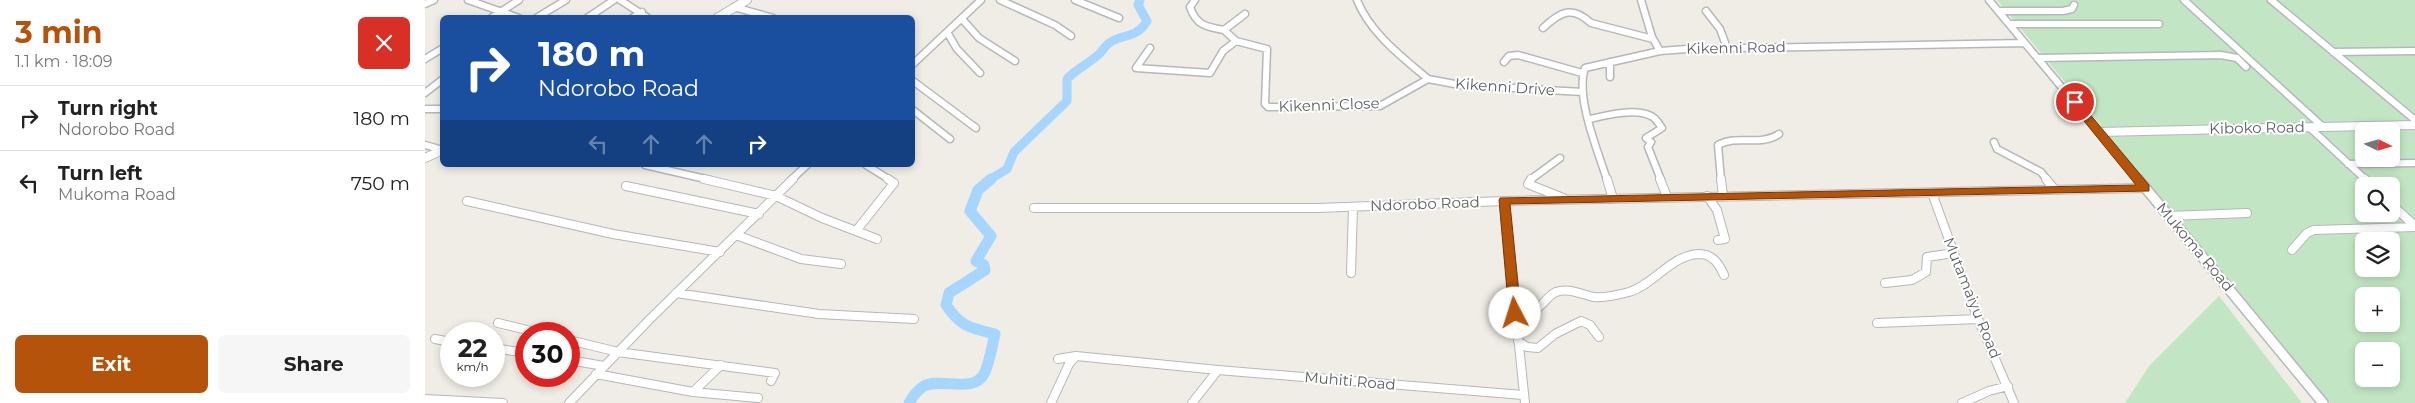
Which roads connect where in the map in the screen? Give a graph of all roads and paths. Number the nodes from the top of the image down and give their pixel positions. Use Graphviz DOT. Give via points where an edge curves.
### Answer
graph roads {
  1 [pos="434,0"];
  2 [pos="468,0"];
  3 [pos="519,0"];
  4 [pos="566,0"];
  5 [pos="614,0"];
  6 [pos="620,0"];
  7 [pos="747,0"];
  8 [pos="981,0"];
  9 [pos="1000,0"];
  10 [pos="1075,0"];
  11 [pos="1195,0"];
  12 [pos="1357,0"];
  13 [pos="1641,0"];
  14 [pos="1989,0"];
  15 [pos="2184,0"];
  16 [pos="2271,0"];
  17 [pos="478,1"];
  18 [pos="425,4"];
  19 [pos="2074,6"];
  20 [pos="734,7"];
  21 [pos="1706,11"];
  22 [pos="1998,11"];
  23 [pos="500,12"];
  24 [pos="642,12"];
  25 [pos="1245,14"];
  26 [pos="496,15"];
  27 [pos="510,15"];
  28 [pos="541,15"];
  29 [pos="592,15"];
  30 [pos="637,15"];
  31 [pos="645,15"];
  32 [pos="722,15"];
  33 [pos="762,15"];
  34 [pos="1119,18"];
  35 [pos="962,19"];
  36 [pos="2009,24"];
  37 [pos="2159,24"];
  38 [pos="1543,28"];
  39 [pos="1224,30"];
  40 [pos="947,32"];
  41 [pos="1071,36"];
  42 [pos="1653,40"];
  43 [pos="1236,41"];
  44 [pos="2024,43"];
  45 [pos="1150,48"];
  46 [pos="1727,48"];
  47 [pos="440,50"];
  48 [pos="1660,51"];
  49 [pos="2415,51"];
  50 [pos="2333,52"];
  51 [pos="2037,58"];
  52 [pos="425,59"];
  53 [pos="1015,61"];
  54 [pos="915,62"];
  55 [pos="1504,62"];
  56 [pos="1610,62"];
  57 [pos="2246,67"];
  58 [pos="980,73"];
  59 [pos="1582,73"];
  60 [pos="1609,76"];
  61 [pos="1428,79"];
  62 [pos="440,81"];
  63 [pos="915,82"];
  64 [pos="1583,92"];
  65 [pos="425,93"];
  66 [pos="425,109"];
  67 [pos="440,109"];
  68 [pos="915,112"];
  69 [pos="1590,120"];
  70 [pos="2415,120"];
  71 [pos="2415,125"];
  72 [pos="2309,127"];
  73 [pos="2323,127"];
  74 [pos="976,128"];
  75 [pos="2099,132"];
  76 [pos="1779,134"];
  77 [pos="950,139"];
  78 [pos="1994,142"];
  79 [pos="425,145"];
  80 [pos="440,149"];
  81 [pos="440,151"];
  82 [pos="425,158"];
  83 [pos="1560,158"];
  84 [pos="2415,163"];
  85 [pos="2348,164"];
  86 [pos="666,167"];
  87 [pos="805,167"];
  88 [pos="869,167"];
  89 [pos="2362,177"];
  90 [pos="626,186"];
  91 [pos="2145,188"];
  92 [pos="2055,190"];
  93 [pos="1932,193"];
  94 [pos="776,196"];
  95 [pos="1707,196"];
  96 [pos="1723,196"];
  97 [pos="1667,197"];
  98 [pos="1613,198"];
  99 [pos="1504,200"];
  100 [pos="1568,200"];
  101 [pos="467,201"];
  102 [pos="1353,206"];
  103 [pos="1034,208"];
  104 [pos="2247,213"];
  105 [pos="2400,213"];
  106 [pos="759,214"];
  107 [pos="2168,216"];
  108 [pos="2415,227"];
  109 [pos="856,231"];
  110 [pos="736,235"];
  111 [pos="877,239"];
  112 [pos="1718,240"];
  113 [pos="2292,250"];
  114 [pos="720,252"];
  115 [pos="1953,252"];
  116 [pos="841,264"];
  117 [pos="1351,273"];
  118 [pos="1724,275"];
  119 [pos="1885,283"];
  120 [pos="676,293"];
  121 [pos="1514,306"];
  122 [pos="914,319"];
  123 [pos="1978,319"];
  124 [pos="1877,323"];
  125 [pos="1599,337"];
  126 [pos="435,339"];
  127 [pos="440,340"];
  128 [pos="1518,341"];
  129 [pos="580,343"];
  130 [pos="618,352"];
  131 [pos="1076,356"];
  132 [pos="1058,359"];
  133 [pos="580,362"];
  134 [pos="721,365"];
  135 [pos="604,366"];
  136 [pos="1218,370"];
  137 [pos="596,374"];
  138 [pos="771,381"];
  139 [pos="2008,386"];
  140 [pos="693,392"];
  141 [pos="758,398"];
  142 [pos="1524,399"];
  143 [pos="425,400"];
  144 [pos="479,402"];
  145 [pos="503,403"];
  146 [pos="569,403"];
  147 [pos="1051,403"];
  148 [pos="1193,403"];
  149 [pos="1962,403"];
  150 [pos="2014,403"];
  151 [pos="2323,403"];
  1 -- 18 [label="street"];
  2 -- 17 [label="street"];
  3 -- 23 [label="street"];
  4 -- 28 [label="street"];
  5 -- 29 [label="street"];
  6 -- 24 [label="street"];
  7 -- 20 [label="street"];
  8 -- 35 [label="street"];
  9 -- 41 [label="street" via="1055,25"];
  10 -- 34 [label="street"];
  11 -- 39 [label="street" via="1190,7 1195,21"];
  12 -- 61 [label="street" via="1378,31"];
  13 -- 42 [label="street"];
  14 -- 22 [label="street, Mukoma Road"];
  15 -- 73 [label="street"];
  16 -- 50 [label="street"];
  17 -- 23 [label="street"];
  19 -- 22 [label="street" via="2063,11"];
  20 -- 32 [label="street"];
  20 -- 33 [label="street"];
  21 -- 46 [label="street" via="1720,29"];
  22 -- 36 [label="street, Mukoma Road"];
  23 -- 26 [label="street"];
  23 -- 27 [label="street"];
  24 -- 30 [label="street"];
  24 -- 31 [label="street"];
  25 -- 39 [label="street"];
  35 -- 40 [label="street"];
  35 -- 53 [label="street" via="979,38"];
  36 -- 37 [label="street"];
  36 -- 44 [label="street, Mukoma Road"];
  38 -- 42 [label="street" via="1557,14 1574,12 1591,23"];
  39 -- 43 [label="street, Kikenni Close"];
  40 -- 54 [label="street" via="927,47"];
  40 -- 58 [label="street" via="957,49"];
  42 -- 48 [label="street"];
  43 -- 45 [label="street" via="1223,51 1210,73 1136,68"];
  43 -- 61 [label="street, Kikenni Close" via="1267,49 1265,104 1269,107 1380,106"];
  44 -- 46 [label="street, Kikenni Road"];
  44 -- 51 [label="street, Mukoma Road"];
  46 -- 48 [label="street, Kikenni Road"];
  47 -- 52 [label="street"];
  48 -- 56 [label="street, Kikenni Road"];
  49 -- 50 [label="street"];
  50 -- 70 [label="street"];
  51 -- 57 [label="street" via="2221,55 2237,58"];
  51 -- 75 [label="street, Mukoma Road"];
  55 -- 59 [label="street" via="1509,56 1518,55"];
  56 -- 59 [label="street, Kikenni Road" via="1585,68"];
  56 -- 60 [label="street"];
  59 -- 64 [label="street"];
  61 -- 64 [label="street, Kikenni Drive" via="1460,85"];
  62 -- 65 [label="street"];
  63 -- 74 [label="street"];
  64 -- 69 [label="street"];
  66 -- 67 [label="street"];
  68 -- 77 [label="street"];
  69 -- 97 [label="street" via="1612,115 1645,114 1653,117 1662,128 1647,139 1651,142 1648,147"];
  69 -- 98 [label="street"];
  71 -- 73 [label="street, Kiboko Road"];
  72 -- 73 [label="street, Kiboko Road"];
  72 -- 75 [label="street, Kiboko Road"];
  72 -- 85 [label="street"];
  75 -- 91 [label="street, Mukoma Road"];
  76 -- 96 [label="street" via="1767,142 1730,140 1718,145"];
  78 -- 92 [label="street" via="1997,149 2041,172"];
  79 -- 80 [label="street"];
  81 -- 82 [label="street"];
  83 -- 100 [label="street" via="1527,184"];
  84 -- 85 [label="street"];
  85 -- 89 [label="street"];
  86 -- 94 [label="street"];
  87 -- 94 [label="street"];
  88 -- 109 [label="street" via="894,183"];
  90 -- 106 [label="street"];
  91 -- 92 [label="street, Ndorobo Road"];
  91 -- 107 [label="street, Mukoma Road"];
  92 -- 93 [label="street, Ndorobo Road"];
  93 -- 96 [label="street, Ndorobo Road"];
  93 -- 115 [label="street, Mutamaiyu Road"];
  94 -- 106 [label="street"];
  94 -- 109 [label="street"];
  95 -- 96 [label="street, Ndorobo Road"];
  95 -- 97 [label="street, Ndorobo Road"];
  95 -- 112 [label="street" via="1717,210 1725,239"];
  97 -- 98 [label="street, Ndorobo Road"];
  98 -- 100 [label="street, Ndorobo Road"];
  99 -- 100 [label="street, Ndorobo Road"];
  99 -- 102 [label="street, Ndorobo Road"];
  99 -- 121 [label="street"];
  101 -- 114 [label="street" via="633,238"];
  102 -- 103 [label="street, Ndorobo Road"];
  102 -- 117 [label="street"];
  104 -- 107 [label="street"];
  105 -- 108 [label="street"];
  106 -- 110 [label="street"];
  107 -- 151 [label="street, Mukoma Road"];
  108 -- 113 [label="street" via="2314,230 2307,232"];
  109 -- 111 [label="street"];
  110 -- 114 [label="street"];
  110 -- 116 [label="street" via="801,259"];
  114 -- 120 [label="street"];
  115 -- 119 [label="street" via="1927,257 1926,272 1919,278"];
  115 -- 123 [label="street, Mutamaiyu Road"];
  118 -- 121 [label="street" via="1715,259 1705,254 1694,254 1663,270 1647,286 1631,291 1599,297 1560,292 1539,307"];
  120 -- 122 [label="street" via="819,314"];
  120 -- 130 [label="street"];
  121 -- 128 [label="street"];
  123 -- 124 [label="street"];
  123 -- 139 [label="street, Mutamaiyu Road"];
  125 -- 128 [label="street" via="1590,325 1581,321 1555,334 1538,348 1530,348"];
  126 -- 127 [label="street"];
  128 -- 142 [label="street"];
  129 -- 130 [label="street"];
  130 -- 134 [label="street"];
  130 -- 135 [label="street"];
  131 -- 132 [label="street, Muhiti Road"];
  131 -- 136 [label="street, Muhiti Road"];
  131 -- 147 [label="street"];
  133 -- 135 [label="street"];
  134 -- 138 [label="street" via="775,373"];
  134 -- 140 [label="street"];
  135 -- 137 [label="street"];
  136 -- 142 [label="street, Muhiti Road"];
  136 -- 148 [label="street"];
  137 -- 140 [label="street"];
  137 -- 146 [label="street"];
  139 -- 149 [label="street"];
  139 -- 150 [label="street, Mutamaiyu Road"];
  140 -- 141 [label="street"];
  143 -- 144 [label="street"];
  144 -- 145 [label="street"];
}
